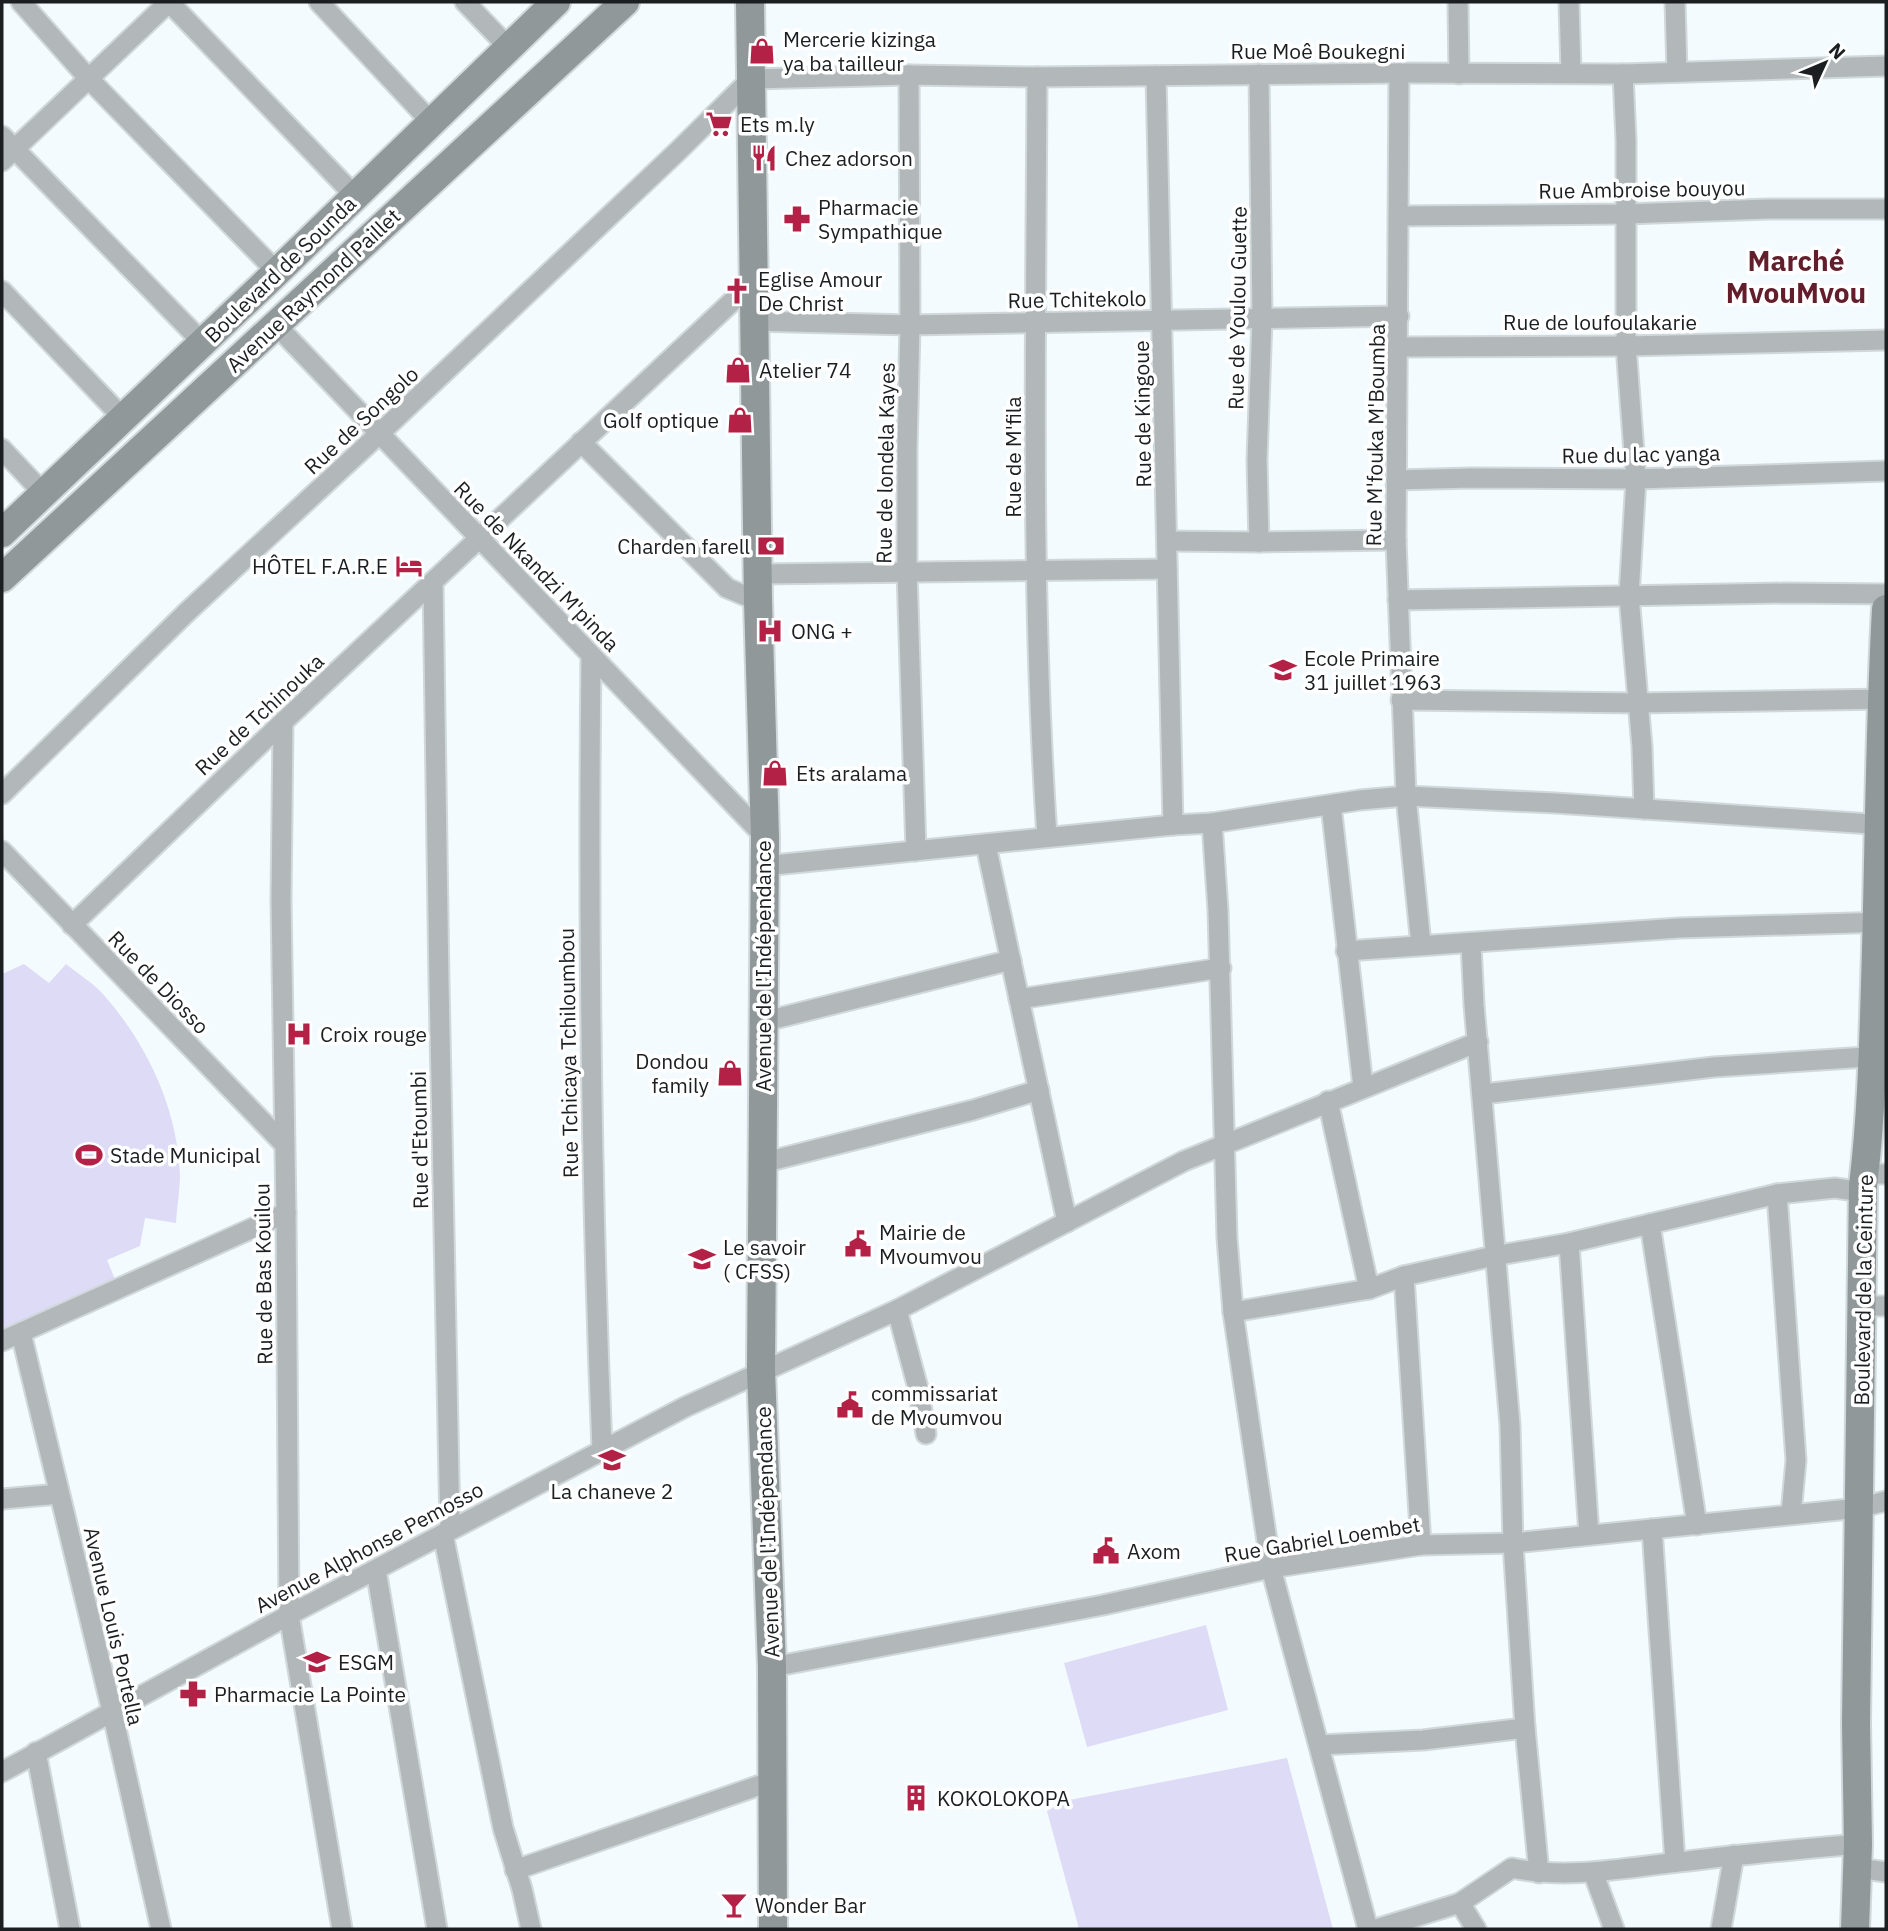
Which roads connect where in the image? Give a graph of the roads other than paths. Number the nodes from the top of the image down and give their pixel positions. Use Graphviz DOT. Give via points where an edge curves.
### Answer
graph roads {
  1 [pos="21,2"];
  2 [pos="169,2"];
  3 [pos="319,2"];
  4 [pos="465,2"];
  5 [pos="556,2"];
  6 [pos="625,2"];
  7 [pos="750,2"];
  8 [pos="1458,2"];
  9 [pos="1569,2"];
  10 [pos="1675,2"];
  11 [pos="509,48"];
  12 [pos="1886,66"];
  13 [pos="1677,72"];
  14 [pos="1399,73"];
  15 [pos="1571,73"];
  16 [pos="1259,74"];
  17 [pos="1458,74"];
  18 [pos="1623,74"];
  19 [pos="909,75"];
  20 [pos="1156,76"];
  21 [pos="1037,77"];
  22 [pos="88,78"];
  23 [pos="751,79"];
  24 [pos="432,123"];
  25 [pos="6,149"];
  26 [pos="356,197"];
  27 [pos="1886,209"];
  28 [pos="1626,214"];
  29 [pos="1399,216"];
  30 [pos="277,272"];
  31 [pos="754,281"];
  32 [pos="2,291"];
  33 [pos="1399,316"];
  34 [pos="1262,319"];
  35 [pos="755,321"];
  36 [pos="1163,321"];
  37 [pos="1036,322"];
  38 [pos="276,325"];
  39 [pos="910,325"];
  40 [pos="1886,340"];
  41 [pos="203,342"];
  42 [pos="1626,346"];
  43 [pos="1398,347"];
  44 [pos="123,418"];
  45 [pos="379,434"];
  46 [pos="581,442"];
  47 [pos="2,449"];
  48 [pos="1886,471"];
  49 [pos="1636,479"];
  50 [pos="1396,480"];
  51 [pos="43,493"];
  52 [pos="2,533"];
  53 [pos="480,538"];
  54 [pos="1396,540"];
  55 [pos="1168,541"];
  56 [pos="1259,542"];
  57 [pos="1167,569"];
  58 [pos="907,572"];
  59 [pos="1035,572"];
  60 [pos="2,578"];
  61 [pos="433,582"];
  62 [pos="758,587"];
  63 [pos="1886,594"];
  64 [pos="1629,596"];
  65 [pos="1398,600"];
  66 [pos="1886,609"];
  67 [pos="592,656"];
  68 [pos="1884,699"];
  69 [pos="1401,700"];
  70 [pos="1637,703"];
  71 [pos="283,722"];
  72 [pos="2,794"];
  73 [pos="1406,796"];
  74 [pos="1331,805"];
  75 [pos="1644,809"];
  76 [pos="1212,823"];
  77 [pos="1173,825"];
  78 [pos="1882,825"];
  79 [pos="765,837"];
  80 [pos="1047,837"];
  81 [pos="986,845"];
  82 [pos="2,851"];
  83 [pos="915,851"];
  84 [pos="764,866"];
  85 [pos="1882,922"];
  86 [pos="72,925"];
  87 [pos="1471,944"];
  88 [pos="1421,945"];
  89 [pos="1346,951"];
  90 [pos="1011,960"];
  91 [pos="1221,968"];
  92 [pos="1019,999"];
  93 [pos="762,1023"];
  94 [pos="1478,1042"];
  95 [pos="1880,1056"];
  96 [pos="1363,1087"];
  97 [pos="1039,1090"];
  98 [pos="1483,1094"];
  99 [pos="1328,1101"];
  100 [pos="1226,1142"];
  101 [pos="284,1144"];
  102 [pos="762,1163"];
  103 [pos="1871,1178"];
  104 [pos="1777,1194"];
  105 [pos="286,1213"];
  106 [pos="1067,1222"];
  107 [pos="1650,1224"];
  108 [pos="1569,1244"];
  109 [pos="1494,1256"];
  110 [pos="1404,1276"];
  111 [pos="1369,1289"];
  112 [pos="1874,1306"];
  113 [pos="897,1310"];
  114 [pos="1233,1312"];
  115 [pos="21,1334"];
  116 [pos="2,1341"];
  117 [pos="761,1370"];
  118 [pos="926,1434"];
  119 [pos="602,1449"];
  120 [pos="59,1494"];
  121 [pos="2,1499"];
  122 [pos="1886,1502"];
  123 [pos="1859,1508"];
  124 [pos="1791,1514"];
  125 [pos="1697,1525"];
  126 [pos="1652,1529"];
  127 [pos="447,1532"];
  128 [pos="1589,1535"];
  129 [pos="1513,1543"];
  130 [pos="1420,1545"];
  131 [pos="1271,1568"];
  132 [pos="376,1570"];
  133 [pos="289,1615"];
  134 [pos="772,1667"];
  135 [pos="112,1711"];
  136 [pos="1524,1728"];
  137 [pos="1319,1745"];
  138 [pos="36,1752"];
  139 [pos="2,1772"];
  140 [pos="772,1781"];
  141 [pos="1734,1855"];
  142 [pos="1858,1856"];
  143 [pos="1675,1862"];
  144 [pos="515,1870"];
  145 [pos="1593,1872"];
  146 [pos="1886,1872"];
  147 [pos="1539,1873"];
  148 [pos="1460,1903"];
  149 [pos="70,1929"];
  150 [pos="161,1929"];
  151 [pos="342,1929"];
  152 [pos="437,1929"];
  153 [pos="531,1929"];
  154 [pos="773,1929"];
  155 [pos="1368,1929"];
  156 [pos="1376,1929"];
  157 [pos="1476,1929"];
  158 [pos="1614,1929"];
  159 [pos="1721,1929"];
  160 [pos="1854,1929"];
  1 -- 22 [label="street"];
  2 -- 22 [label="street"];
  2 -- 26 [label="street"];
  3 -- 24 [label="street"];
  4 -- 11 [label="street"];
  5 -- 11 [label="street, Boulevard de Sounda"];
  6 -- 38 [label="street, Avenue Raymond Paillet"];
  7 -- 23 [label="street, Avenue de l'Indépendance"];
  8 -- 17 [label="street"];
  9 -- 15 [label="street"];
  10 -- 13 [label="street"];
  11 -- 24 [label="street, Boulevard de Sounda"];
  12 -- 13 [label="street, Rue Moê Boukegni"];
  13 -- 18 [label="street, Rue Moê Boukegni"];
  14 -- 16 [label="street, Rue Moê Boukegni"];
  14 -- 17 [label="street, Rue Moê Boukegni"];
  14 -- 29 [label="street, Rue M'fouka M'Boumba"];
  15 -- 17 [label="street, Rue Moê Boukegni"];
  15 -- 18 [label="street, Rue Moê Boukegni"];
  16 -- 20 [label="street, Rue Moê Boukegni"];
  16 -- 34 [label="street, Rue de Youlou Guette"];
  18 -- 28 [label="street"];
  19 -- 21 [label="street, Rue Moê Boukegni"];
  19 -- 23 [label="street, Rue Moê Boukegni"];
  19 -- 39 [label="street, Rue de londela Kayes"];
  20 -- 21 [label="street, Rue Moê Boukegni"];
  20 -- 36 [label="street, Rue de Kingoue"];
  21 -- 37 [label="street, Rue de M'fila"];
  22 -- 25 [label="street"];
  22 -- 30 [label="street"];
  23 -- 31 [label="street, Avenue de l'Indépendance"];
  23 -- 45 [label="street, Rue de Songolo"];
  24 -- 26 [label="street, Boulevard de Sounda"];
  25 -- 41 [label="street"];
  26 -- 30 [label="street, Boulevard de Sounda"];
  27 -- 28 [label="street, Rue Ambroise bouyou"];
  28 -- 29 [label="street, Rue Ambroise bouyou"];
  28 -- 42 [label="street"];
  29 -- 33 [label="street, Rue M'fouka M'Boumba"];
  30 -- 41 [label="street, Boulevard de Sounda"];
  31 -- 35 [label="street, Avenue de l'Indépendance"];
  31 -- 46 [label="street, Rue de Tchinouka"];
  32 -- 44 [label="street"];
  33 -- 34 [label="street, Rue Tchitekolo"];
  33 -- 43 [label="street, Rue M'fouka M'Boumba"];
  34 -- 36 [label="street, Rue Tchitekolo"];
  34 -- 56 [label="street, Rue de Youlou Guette"];
  35 -- 39 [label="street, Rue Tchitekolo"];
  35 -- 62 [label="street, Avenue de l'Indépendance"];
  36 -- 37 [label="street, Rue Tchitekolo"];
  36 -- 55 [label="street, Rue de Kingoue"];
  37 -- 39 [label="street, Rue Tchitekolo"];
  37 -- 59 [label="street, Rue de M'fila"];
  38 -- 45 [label="street, Rue de Nkandzi M'pinda"];
  38 -- 60 [label="street, Avenue Raymond Paillet"];
  39 -- 58 [label="street, Rue de londela Kayes"];
  40 -- 42 [label="street, Rue de loufoulakarie"];
  41 -- 44 [label="street, Boulevard de Sounda"];
  42 -- 43 [label="street, Rue de loufoulakarie"];
  42 -- 49 [label="street"];
  43 -- 50 [label="street, Rue M'fouka M'Boumba"];
  44 -- 51 [label="street, Boulevard de Sounda"];
  45 -- 53 [label="street, Rue de Nkandzi M'pinda"];
  45 -- 72 [label="street, Rue de Songolo" via="186,613"];
  46 -- 53 [label="street, Rue de Tchinouka"];
  46 -- 62 [label="street" via="727,588"];
  47 -- 51 [label="street"];
  48 -- 49 [label="street, Rue du lac yanga"];
  49 -- 50 [label="street, Rue du lac yanga"];
  49 -- 64 [label="street"];
  50 -- 54 [label="street, Rue M'fouka M'Boumba"];
  51 -- 52 [label="street, Boulevard de Sounda"];
  53 -- 61 [label="street, Rue de Tchinouka"];
  53 -- 67 [label="street, Rue de Nkandzi M'pinda"];
  54 -- 56 [label="street"];
  54 -- 65 [label="street, Rue M'fouka M'Boumba"];
  55 -- 56 [label="street"];
  55 -- 57 [label="street, Rue de Kingoue"];
  57 -- 59 [label="street"];
  57 -- 77 [label="street, Rue de Kingoue"];
  58 -- 59 [label="street"];
  58 -- 62 [label="street"];
  58 -- 83 [label="street, Rue de londela Kayes"];
  59 -- 80 [label="street, Rue de M'fila"];
  61 -- 71 [label="street, Rue de Tchinouka"];
  61 -- 127 [label="street, Rue d'Etoumbi"];
  62 -- 79 [label="street, Avenue de l'Indépendance"];
  63 -- 64 [label="street"];
  64 -- 65 [label="street"];
  64 -- 70 [label="street"];
  65 -- 69 [label="street, Rue M'fouka M'Boumba"];
  66 -- 68 [label="street, Boulevard de la Ceinture"];
  67 -- 79 [label="street, Rue de Nkandzi M'pinda"];
  67 -- 119 [label="street, Rue Tchicaya Tchiloumbou" via="589,953 593,1243"];
  68 -- 70 [label="street"];
  68 -- 78 [label="street, Boulevard de la Ceinture"];
  69 -- 70 [label="street"];
  69 -- 73 [label="street, Rue M'fouka M'Boumba"];
  70 -- 75 [label="street"];
  71 -- 86 [label="street, Rue de Tchinouka"];
  71 -- 101 [label="street, Rue de Bas Kouilou"];
  73 -- 74 [label="street"];
  73 -- 75 [label="street"];
  73 -- 88 [label="street, Rue M'fouka M'Boumba"];
  74 -- 76 [label="street"];
  74 -- 89 [label="street"];
  75 -- 78 [label="street"];
  76 -- 77 [label="street"];
  76 -- 91 [label="street"];
  77 -- 80 [label="street"];
  78 -- 85 [label="street, Boulevard de la Ceinture"];
  79 -- 84 [label="street, Avenue de l'Indépendance"];
  80 -- 81 [label="street"];
  81 -- 83 [label="street"];
  81 -- 90 [label="street"];
  82 -- 86 [label="street, Rue de Diosso"];
  83 -- 84 [label="street"];
  84 -- 93 [label="street, Avenue de l'Indépendance"];
  85 -- 87 [label="street" via="1679,928"];
  85 -- 95 [label="street, Boulevard de la Ceinture"];
  86 -- 101 [label="street, Rue de Diosso"];
  87 -- 88 [label="street"];
  87 -- 94 [label="street"];
  88 -- 89 [label="street"];
  89 -- 96 [label="street"];
  90 -- 92 [label="street"];
  90 -- 93 [label="street"];
  91 -- 92 [label="street"];
  91 -- 100 [label="street"];
  92 -- 97 [label="street"];
  93 -- 102 [label="street, Avenue de l'Indépendance"];
  94 -- 96 [label="street, Avenue Alphonse Pemosso"];
  94 -- 98 [label="street"];
  95 -- 98 [label="street" via="1714,1067"];
  95 -- 103 [label="street, Boulevard de la Ceinture" via="1869,1143"];
  96 -- 99 [label="street, Avenue Alphonse Pemosso"];
  97 -- 102 [label="street"];
  97 -- 106 [label="street"];
  98 -- 109 [label="street"];
  99 -- 100 [label="street, Avenue Alphonse Pemosso"];
  99 -- 111 [label="street"];
  100 -- 106 [label="street, Avenue Alphonse Pemosso"];
  100 -- 114 [label="street"];
  101 -- 105 [label="street, Rue de Bas Kouilou"];
  102 -- 117 [label="street, Avenue de l'Indépendance"];
  103 -- 104 [label="street" via="1849,1190"];
  103 -- 112 [label="street, Boulevard de la Ceinture"];
  104 -- 107 [label="street"];
  104 -- 124 [label="street" via="1796,1460"];
  105 -- 115 [label="street"];
  105 -- 133 [label="street, Rue de Bas Kouilou"];
  106 -- 113 [label="street, Avenue Alphonse Pemosso"];
  107 -- 108 [label="street"];
  107 -- 125 [label="street"];
  108 -- 109 [label="street"];
  108 -- 128 [label="street"];
  109 -- 110 [label="street"];
  109 -- 129 [label="street" via="1510,1425"];
  110 -- 111 [label="street"];
  110 -- 130 [label="street"];
  111 -- 114 [label="street"];
  112 -- 123 [label="street, Boulevard de la Ceinture"];
  113 -- 117 [label="street, Avenue Alphonse Pemosso"];
  113 -- 118 [label="street"];
  114 -- 131 [label="street"];
  115 -- 116 [label="street"];
  115 -- 120 [label="street, Avenue Louis Portella"];
  117 -- 119 [label="street, Avenue Alphonse Pemosso"];
  117 -- 134 [label="street, Avenue de l'Indépendance"];
  119 -- 127 [label="street, Avenue Alphonse Pemosso"];
  120 -- 121 [label="street"];
  120 -- 135 [label="street, Avenue Louis Portella"];
  122 -- 123 [label="street, Rue Gabriel Loembet"];
  123 -- 124 [label="street, Rue Gabriel Loembet"];
  123 -- 142 [label="street, Boulevard de la Ceinture"];
  124 -- 125 [label="street, Rue Gabriel Loembet"];
  125 -- 126 [label="street, Rue Gabriel Loembet"];
  126 -- 128 [label="street, Rue Gabriel Loembet"];
  126 -- 143 [label="street"];
  127 -- 132 [label="street, Avenue Alphonse Pemosso"];
  127 -- 144 [label="street, Rue d'Etoumbi"];
  128 -- 129 [label="street, Rue Gabriel Loembet"];
  129 -- 130 [label="street, Rue Gabriel Loembet"];
  129 -- 136 [label="street"];
  130 -- 131 [label="street, Rue Gabriel Loembet"];
  131 -- 134 [label="street, Rue Gabriel Loembet" via="1103,1605"];
  131 -- 137 [label="street"];
  132 -- 133 [label="street, Avenue Alphonse Pemosso"];
  132 -- 152 [label="street"];
  133 -- 135 [label="street, Avenue Alphonse Pemosso"];
  133 -- 151 [label="street, Rue de Bas Kouilou"];
  134 -- 140 [label="street, Avenue de l'Indépendance"];
  135 -- 138 [label="street, Avenue Alphonse Pemosso"];
  135 -- 150 [label="street, Avenue Louis Portella"];
  136 -- 137 [label="street" via="1423,1740"];
  136 -- 147 [label="street"];
  137 -- 155 [label="street"];
  138 -- 139 [label="street, Avenue Alphonse Pemosso"];
  138 -- 149 [label="street"];
  140 -- 144 [label="street"];
  140 -- 154 [label="street, Avenue de l'Indépendance"];
  141 -- 142 [label="street"];
  141 -- 143 [label="street"];
  141 -- 159 [label="street"];
  142 -- 146 [label="street"];
  142 -- 160 [label="street, Boulevard de la Ceinture"];
  143 -- 145 [label="street"];
  144 -- 153 [label="street, Rue d'Etoumbi"];
  145 -- 147 [label="street"];
  145 -- 158 [label="street"];
  147 -- 148 [label="street" via="1512,1868"];
  148 -- 156 [label="street"];
  148 -- 157 [label="street"];
}
